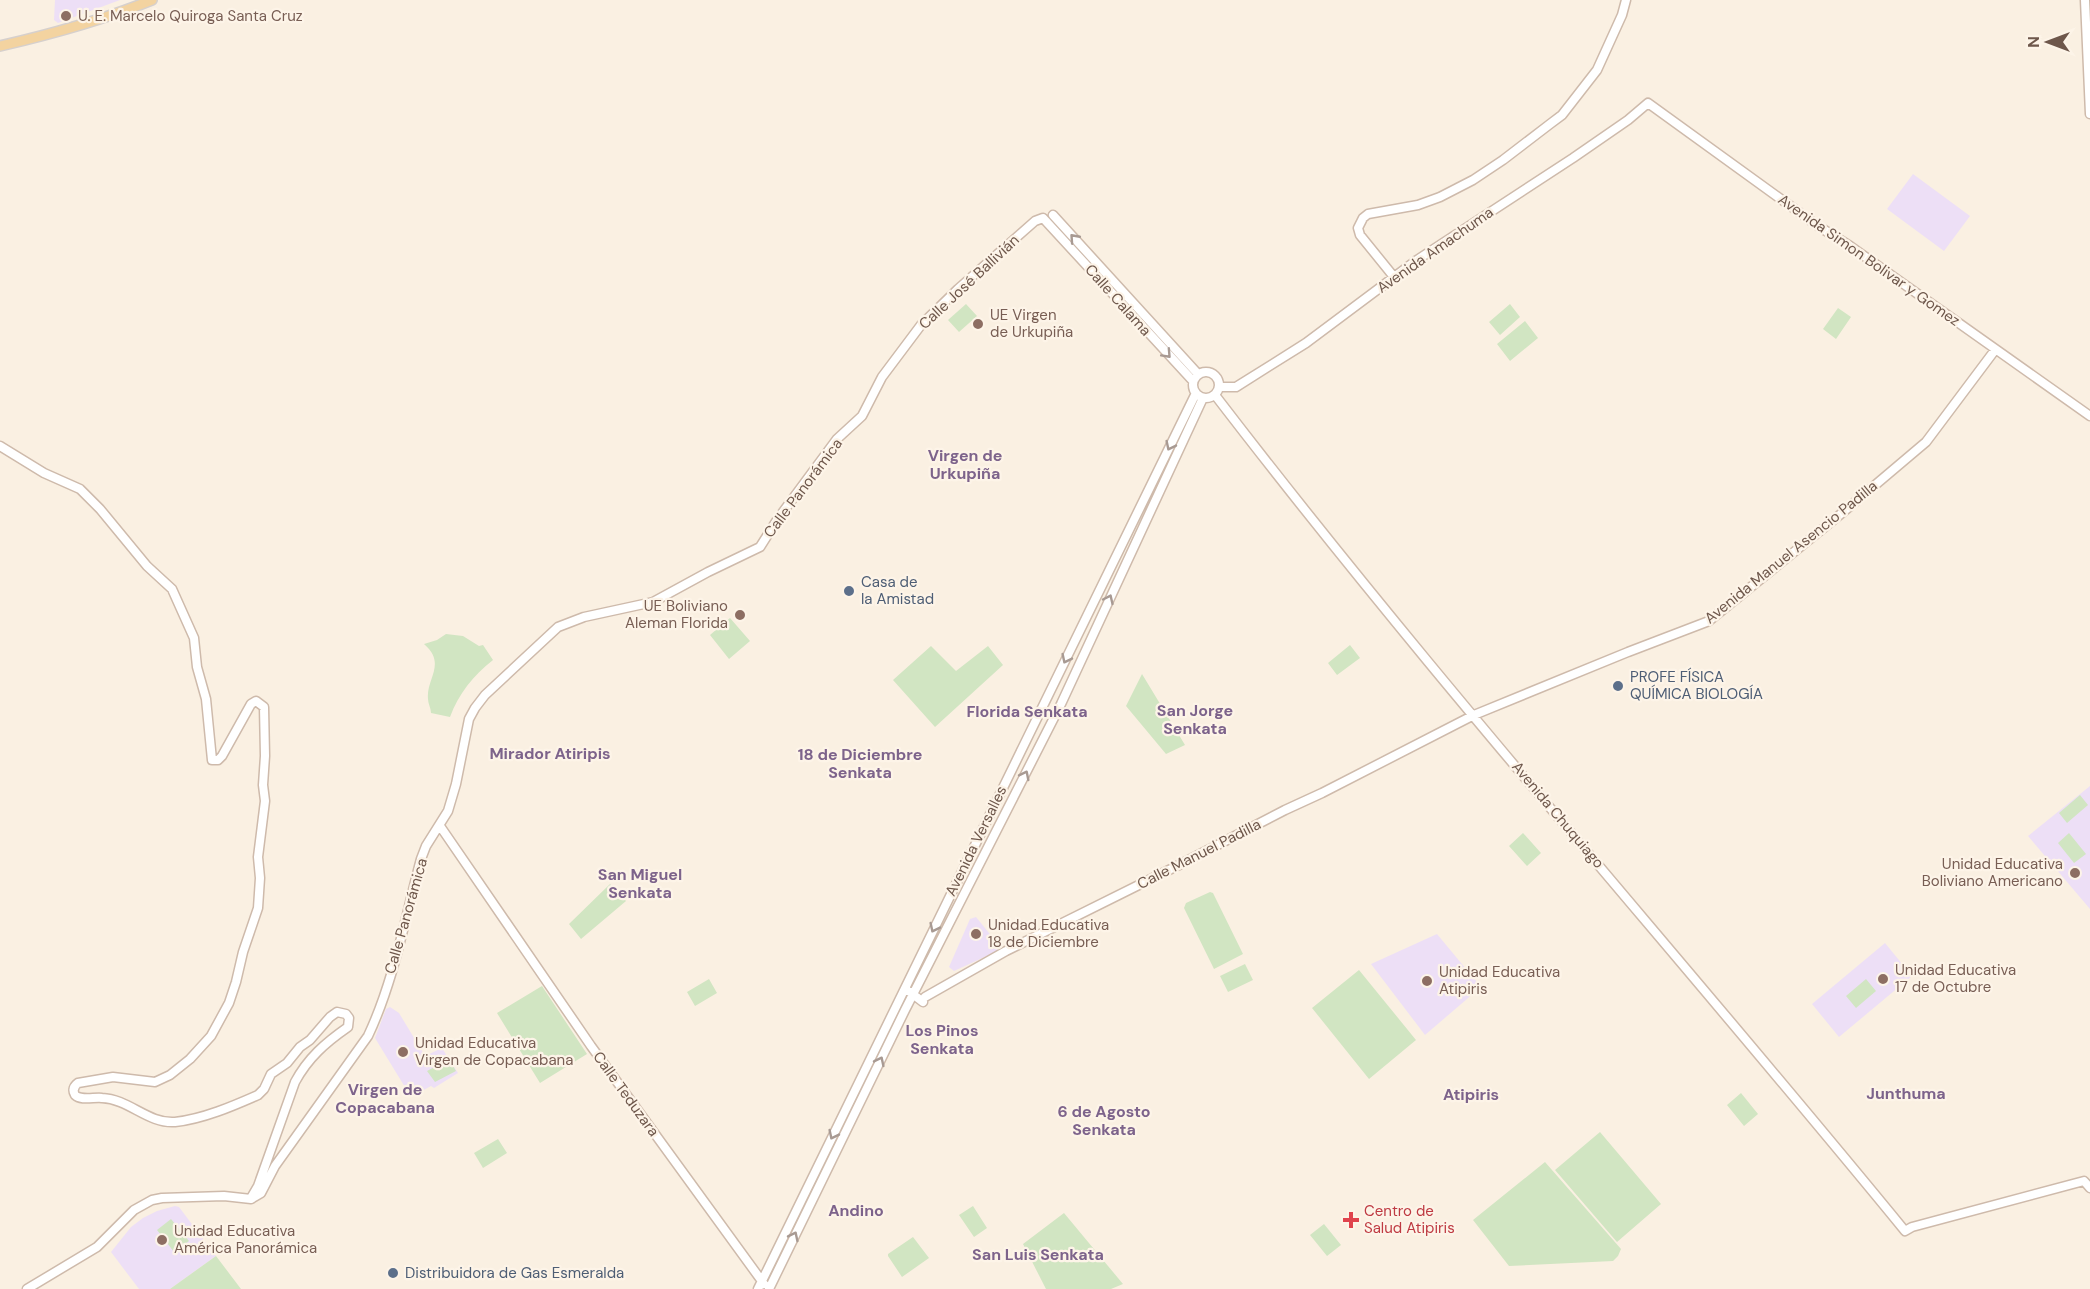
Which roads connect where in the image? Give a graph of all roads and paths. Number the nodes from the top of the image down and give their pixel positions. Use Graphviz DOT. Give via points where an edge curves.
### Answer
graph roads {
  1 [pos="152,0"];
  2 [pos="1626,0"];
  3 [pos="2085,0"];
  4 [pos="0,46"];
  5 [pos="1648,103"];
  6 [pos="2090,114"];
  7 [pos="1053,214"];
  8 [pos="1043,218"];
  9 [pos="1394,277"];
  10 [pos="1995,350"];
  11 [pos="901,352"];
  12 [pos="1196,378"];
  13 [pos="1217,391"];
  14 [pos="1199,396"];
  15 [pos="2090,416"];
  16 [pos="0,446"];
  17 [pos="1474,715"];
  18 [pos="440,826"];
  19 [pos="905,987"];
  20 [pos="913,994"];
  21 [pos="2087,1184"];
  22 [pos="251,1199"];
  23 [pos="760,1285"];
  24 [pos="27,1289"];
  25 [pos="768,1289"];
  1 -- 4 [label="main road" via="59,32"];
  2 -- 9 [label="street" via="1597,70 1556,120 1473,180 1440,197 1363,218 1358,228 1360,235"];
  3 -- 6 [label="street"];
  5 -- 9 [label="street, Avenida Amachuma" via="1574,158"];
  5 -- 10 [label="street, Avenida Simon Bolivar y Gomez"];
  12 -- 7 [label="street, one-way"];
  8 -- 11 [label="street, Calle José Ballivián" via="958,289 921,325"];
  8 -- 12 [label="street, Calle Calama, one-way"];
  9 -- 13 [label="street, Avenida Amachuma" via="1306,343 1236,387"];
  10 -- 15 [label="street, Avenida Simon Bolivar y Gomez"];
  10 -- 17 [label="street, Avenida Manuel Asencio Padilla" via="1926,442 1719,615"];
  11 -- 18 [label="street, Calle Panorámica" via="882,377 862,416 837,439 760,547 653,602 584,617 558,627 485,695 469,719 456,784"];
  12 -- 13 [label="street" via="1211,373 1217,379"];
  12 -- 14 [label="street"];
  13 -- 14 [label="street, Avenida Amachuma"];
  13 -- 17 [label="street, Avenida Chuquiago" via="1304,511"];
  14 -- 19 [label="street, Avenida Versalles, one-way"];
  20 -- 14 [label="street, Avenida Versalles, one-way" via="1061,704"];
  16 -- 22 [label="street" via="80,489 172,589 194,638 212,760 218,760 230,746 251,704 256,701 264,707 266,801 258,857 258,908 228,1003 211,1036 171,1075 155,1082 113,1077 74,1087 76,1096 111,1098 165,1122 176,1122 258,1095 271,1074 294,1056 330,1017 337,1012 346,1014 348,1027 317,1050 295,1082"];
  17 -- 20 [label="street, Calle Manuel Padilla" via="1006,951 924,999"];
  17 -- 21 [label="street, Avenida Chuquiago" via="1905,1232 1912,1227"];
  18 -- 22 [label="street, Calle Panorámica" via="421,859 384,997 368,1036 275,1166 261,1193"];
  18 -- 23 [label="street, Calle Teduzara"];
  19 -- 20 [label="street"];
  19 -- 23 [label="street, Avenida Versalles, one-way"];
  25 -- 20 [label="street, Avenida Versalles, one-way"];
  22 -- 24 [label="street" via="224,1196 152,1200 134,1210 97,1248"];
  23 -- 25 [label="street, Calle Teduzara"];
}
